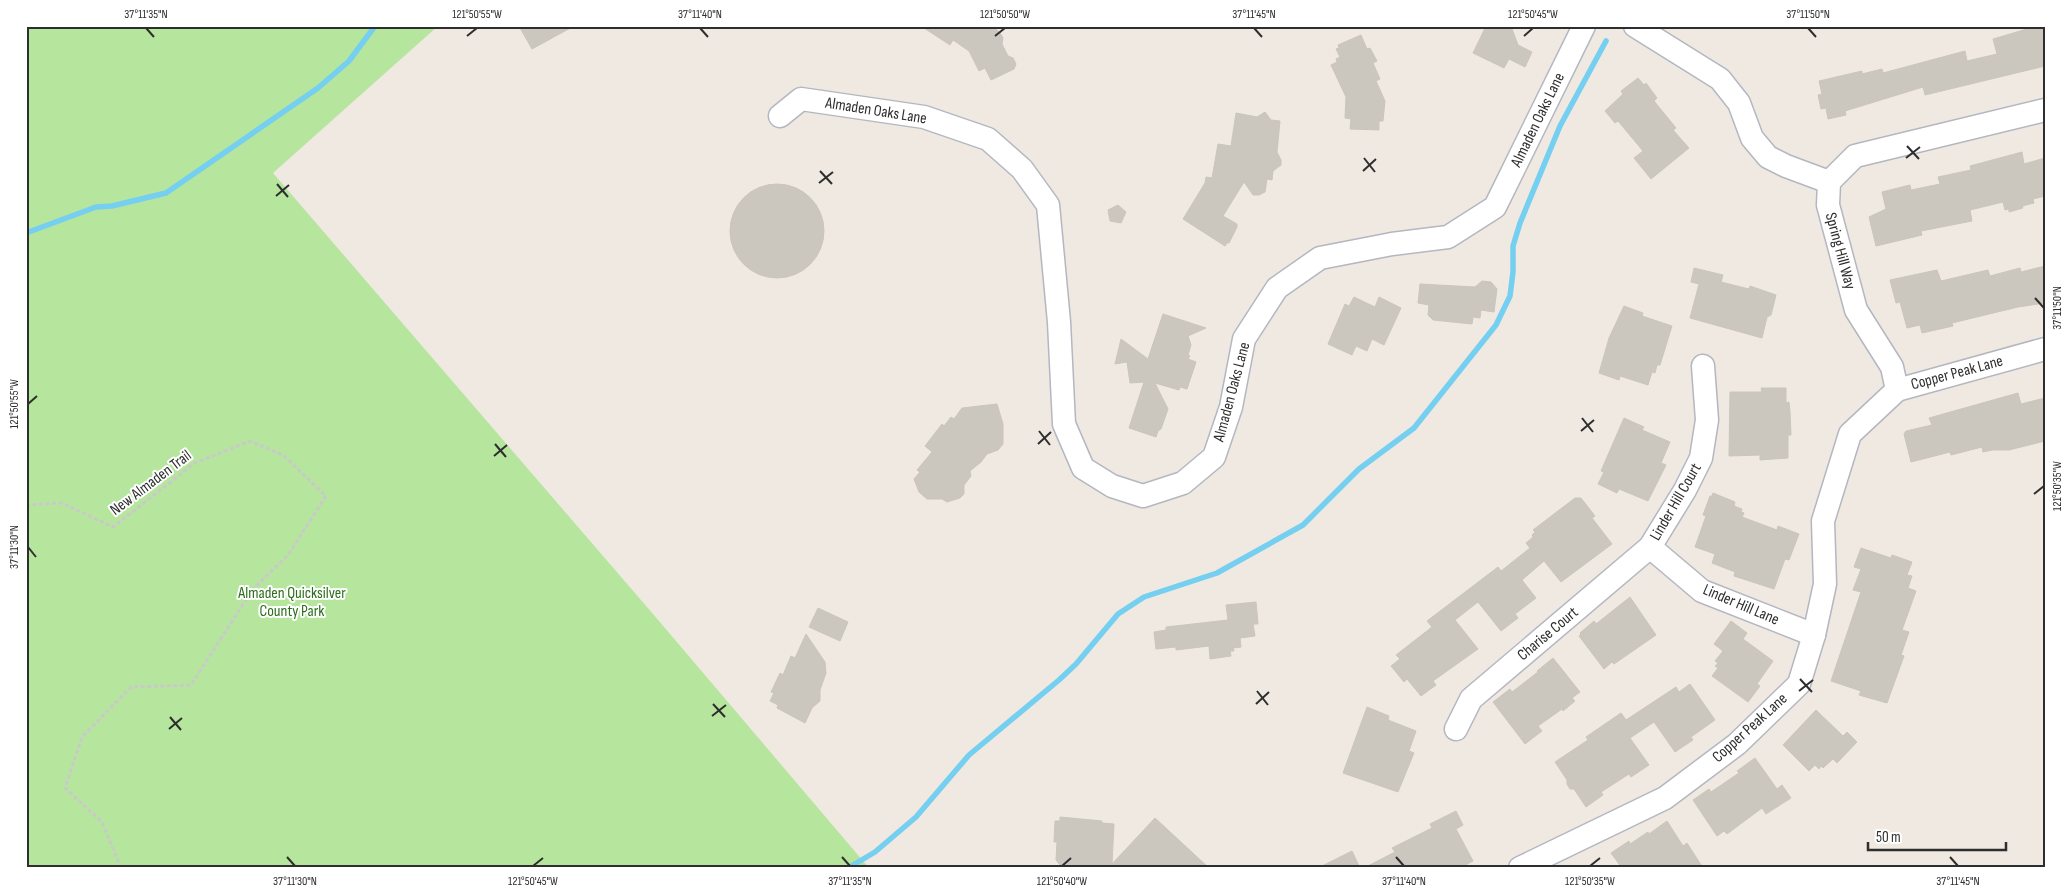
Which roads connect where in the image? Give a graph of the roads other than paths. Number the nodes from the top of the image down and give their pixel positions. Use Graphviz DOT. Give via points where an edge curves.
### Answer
graph roads {
  1 [pos="1584,26"];
  2 [pos="1635,26"];
  3 [pos="2045,110"];
  4 [pos="780,116"];
  5 [pos="1829,182"];
  6 [pos="2045,349"];
  7 [pos="1703,366"];
  8 [pos="1898,390"];
  9 [pos="1650,547"];
  10 [pos="1814,636"];
  11 [pos="1456,729"];
  12 [pos="1520,868"];
  1 -- 4 [label="street, Almaden Oaks Lane" via="1495,207 1448,237 1320,258 1277,288 1244,339 1231,407 1214,457 1183,483 1143,496 1112,486 1083,468 1064,424 1048,205 1022,170 988,139 924,117 801,99"];
  2 -- 5 [label="street" via="1720,79 1739,103 1752,138 1768,157"];
  3 -- 5 [label="street" via="1855,156"];
  5 -- 8 [label="street, Spring Hill Way" via="1828,205 1856,310 1892,367"];
  6 -- 8 [label="street, Copper Peak Lane"];
  7 -- 9 [label="street, Linder Hill Court" via="1707,420 1701,458"];
  8 -- 10 [label="street, Copper Peak Lane" via="1850,434 1823,521 1825,584"];
  9 -- 10 [label="street, Linder Hill Lane" via="1702,592"];
  9 -- 11 [label="street, Charise Court" via="1471,699"];
  10 -- 12 [label="street, Copper Peak Lane" via="1799,684 1737,744 1665,798"];
}
